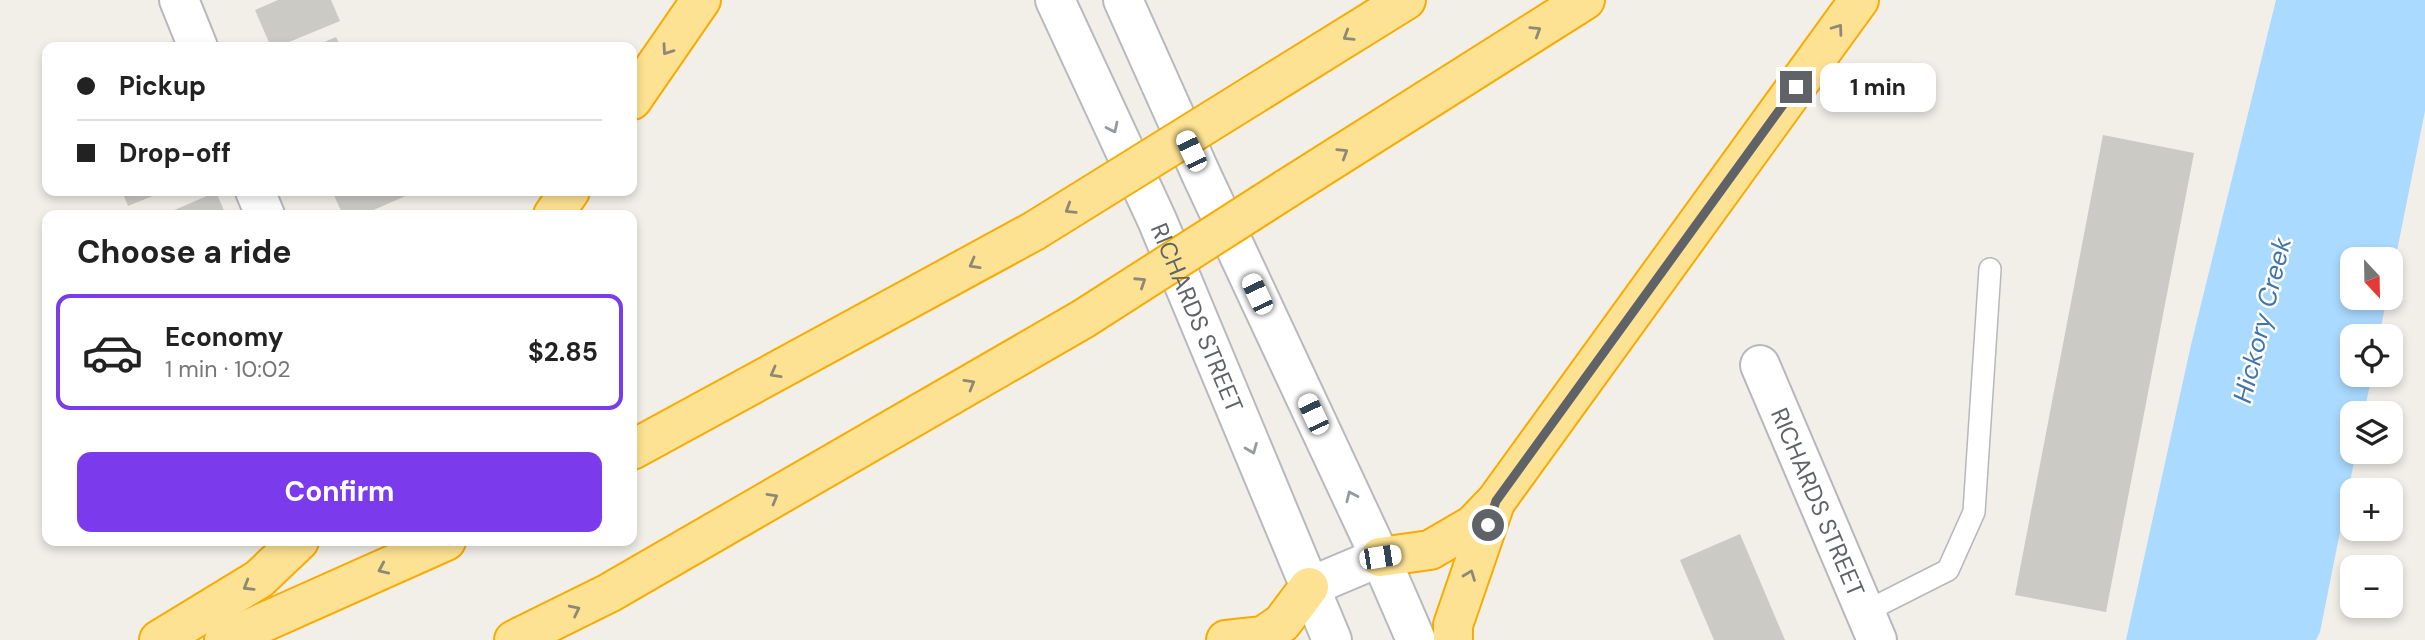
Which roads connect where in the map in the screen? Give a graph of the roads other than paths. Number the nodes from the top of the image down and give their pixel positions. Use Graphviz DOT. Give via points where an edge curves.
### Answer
graph roads {
  1 [pos="179,0"];
  2 [pos="701,0"];
  3 [pos="1055,0"];
  4 [pos="1123,0"];
  5 [pos="1406,0"];
  6 [pos="1585,0"];
  7 [pos="1859,0"];
  8 [pos="196,42"];
  9 [pos="637,93"];
  10 [pos="1990,270"];
  11 [pos="1760,365"];
  12 [pos="637,447"];
  13 [pos="1496,501"];
  14 [pos="294,546"];
  15 [pos="435,546"];
  16 [pos="1380,557"];
  17 [pos="1308,587"];
  18 [pos="1871,626"];
  19 [pos="159,640"];
  20 [pos="224,640"];
  21 [pos="514,640"];
  22 [pos="1226,640"];
  23 [pos="1332,640"];
  24 [pos="1416,640"];
  25 [pos="1452,640"];
  1 -- 8 [label="street"];
  2 -- 9 [label="highway, one-way"];
  3 -- 17 [label="street, RICHARDS STREET, one-way" via="1157,220"];
  16 -- 4 [label="street, one-way"];
  5 -- 12 [label="highway, one-way, bridge" via="1034,231"];
  21 -- 6 [label="highway, one-way, bridge" via="609,593 1083,319"];
  13 -- 7 [label="highway, one-way"];
  10 -- 18 [label="lane" via="1974,512 1948,570"];
  11 -- 18 [label="street, RICHARDS STREET"];
  13 -- 16 [label="highway" via="1474,525 1430,550"];
  25 -- 13 [label="highway, one-way" via="1453,625"];
  14 -- 19 [label="highway, one-way" via="259,579"];
  15 -- 20 [label="highway, one-way"];
  16 -- 17 [label="street"];
  16 -- 24 [label="street"];
  17 -- 22 [label="highway" via="1282,623 1262,636"];
  17 -- 23 [label="street, RICHARDS STREET"];
}
